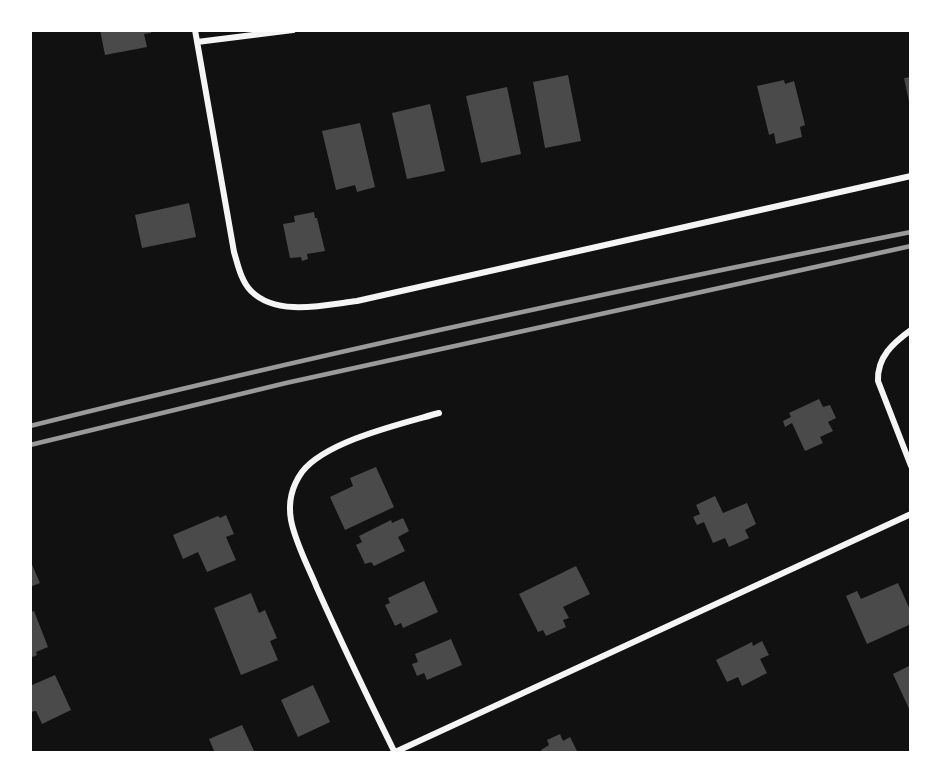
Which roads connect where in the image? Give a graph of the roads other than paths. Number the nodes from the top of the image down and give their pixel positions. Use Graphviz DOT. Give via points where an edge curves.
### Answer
graph roads {
  1 [pos="195,30"];
  2 [pos="293,30"];
  3 [pos="197,42"];
  4 [pos="911,176"];
  5 [pos="911,330"];
  6 [pos="439,413"];
  7 [pos="911,466"];
  8 [pos="911,514"];
  9 [pos="394,753"];
  1 -- 3 [label="street"];
  2 -- 3 [label="street"];
  3 -- 4 [label="street" via="234,252 252,292 284,306 315,307 357,301"];
  5 -- 7 [label="street" via="893,342 877,371"];
  6 -- 9 [label="street" via="326,452 303,471 290,503 291,521 310,571"];
  8 -- 9 [label="street"];
}
